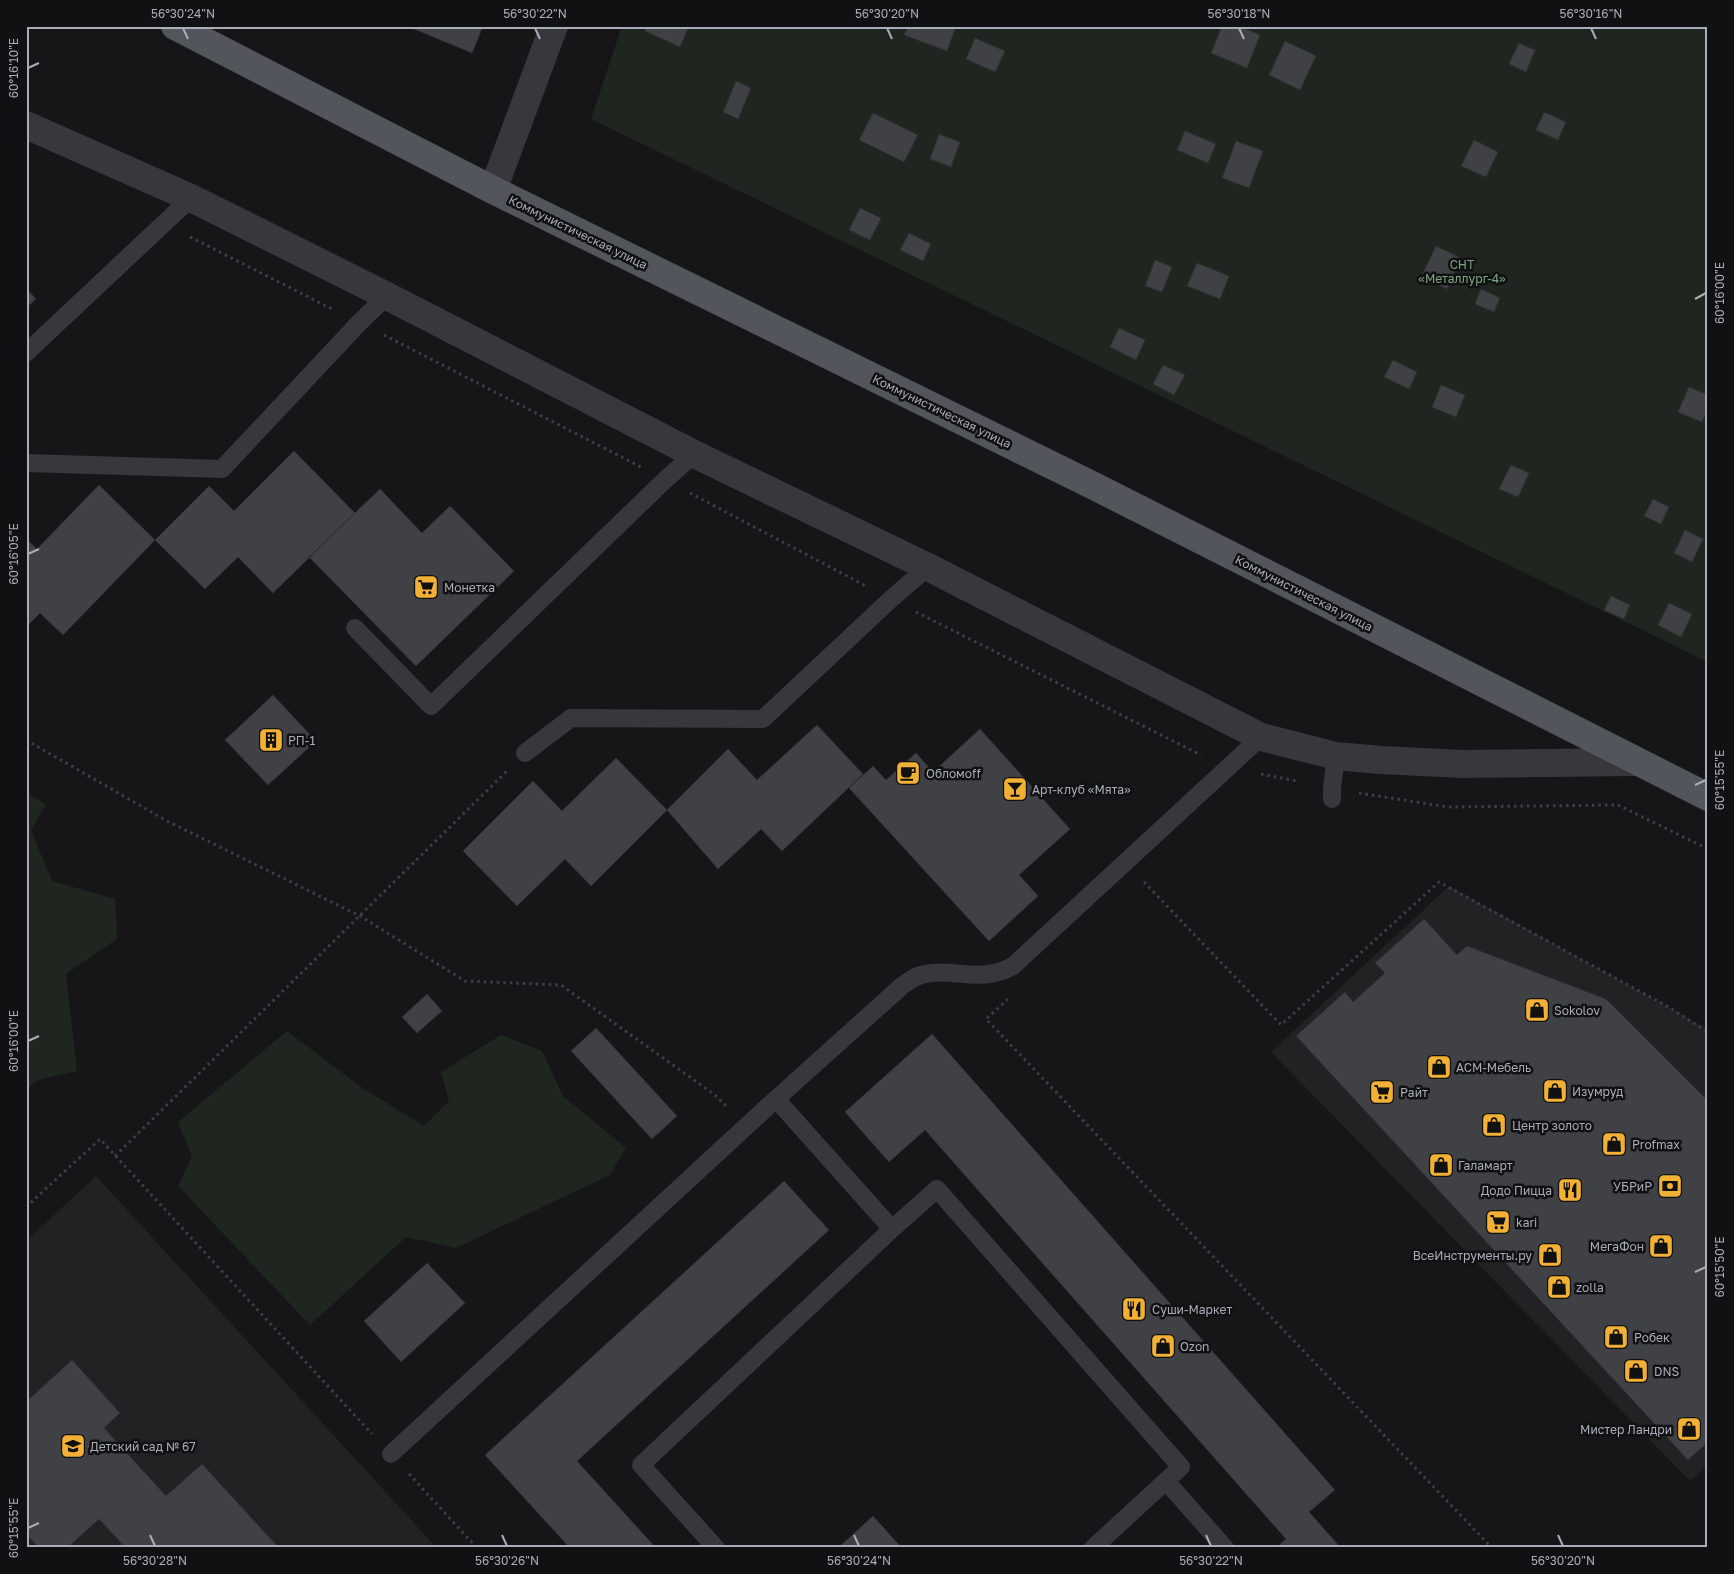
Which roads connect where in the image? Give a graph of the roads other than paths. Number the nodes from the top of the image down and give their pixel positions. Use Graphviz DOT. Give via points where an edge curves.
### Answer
graph roads {
  1 [pos="175,26"];
  2 [pos="554,26"];
  3 [pos="26,126"];
  4 [pos="493,190"];
  5 [pos="191,198"];
  6 [pos="387,296"];
  7 [pos="26,353"];
  8 [pos="694,454"];
  9 [pos="26,463"];
  10 [pos="928,567"];
  11 [pos="355,628"];
  12 [pos="1262,737"];
  13 [pos="525,753"];
  14 [pos="1336,756"];
  15 [pos="1636,762"];
  16 [pos="1708,797"];
  17 [pos="1332,799"];
  18 [pos="776,1099"];
  19 [pos="892,1228"];
  20 [pos="391,1454"];
  21 [pos="1166,1481"];
  22 [pos="716,1548"];
  23 [pos="1093,1548"];
  24 [pos="1225,1548"];
  1 -- 4 [label="main road, Коммунистическая улица"];
  2 -- 4 [label="street"];
  3 -- 5 [label="street"];
  4 -- 15 [label="main road, Коммунистическая улица" via="1104,492"];
  5 -- 6 [label="street"];
  5 -- 7 [label="lane"];
  6 -- 8 [label="street"];
  6 -- 9 [label="lane" via="222,469"];
  8 -- 10 [label="street"];
  8 -- 11 [label="lane" via="430,706"];
  10 -- 12 [label="street"];
  10 -- 13 [label="lane" via="763,719 571,718"];
  12 -- 14 [label="street"];
  12 -- 18 [label="lane" via="1013,966 994,974 938,972 912,979"];
  14 -- 15 [label="street" via="1463,764"];
  14 -- 17 [label="lane"];
  15 -- 16 [label="main road, Коммунистическая улица"];
  18 -- 19 [label="lane"];
  18 -- 20 [label="lane"];
  19 -- 21 [label="lane" via="937,1189 1182,1467"];
  19 -- 22 [label="lane" via="640,1465"];
  21 -- 23 [label="lane"];
  21 -- 24 [label="lane"];
}
